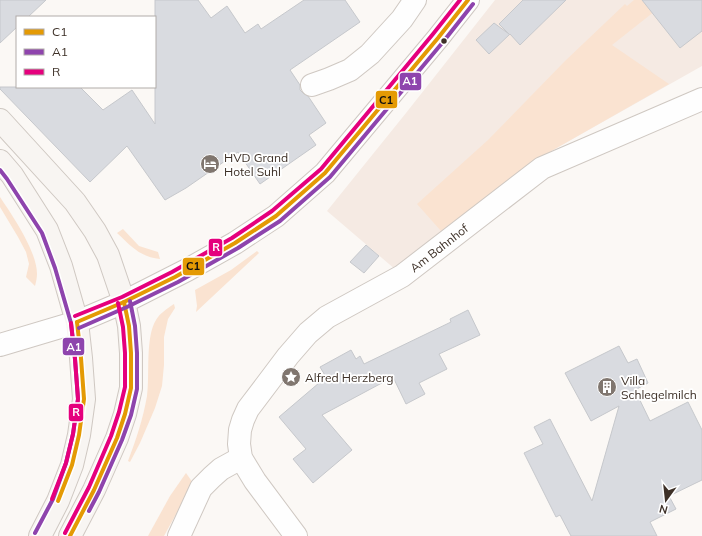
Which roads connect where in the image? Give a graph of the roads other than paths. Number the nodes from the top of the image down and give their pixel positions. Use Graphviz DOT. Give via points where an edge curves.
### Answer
graph roads {
  1 [pos="415,0"];
  2 [pos="468,0"];
  3 [pos="312,84"];
  4 [pos="702,99"];
  5 [pos="0,120"];
  6 [pos="0,161"];
  7 [pos="124,302"];
  8 [pos="77,322"];
  9 [pos="0,345"];
  10 [pos="241,458"];
  11 [pos="40,536"];
  12 [pos="70,536"];
  13 [pos="179,536"];
  14 [pos="296,536"];
  1 -- 3 [label="street" via="402,19 370,54 350,70"];
  2 -- 7 [label="street" via="325,173 276,216 234,243 175,277"];
  4 -- 10 [label="street, Am Bahnhof" via="542,168 402,276 327,317 308,333 288,356 248,409 240,430"];
  5 -- 7 [label="main road" via="75,202 95,231 108,255"];
  6 -- 8 [label="main road" via="47,230 62,266"];
  7 -- 8 [label="street"];
  7 -- 12 [label="main road" via="131,352 130,388 125,414 100,477"];
  8 -- 9 [label="street"];
  8 -- 11 [label="main road" via="84,399 79,435 72,465 58,501"];
  10 -- 13 [label="street" via="221,469 201,488"];
  10 -- 14 [label="street, Am Bahnhof"];
}
